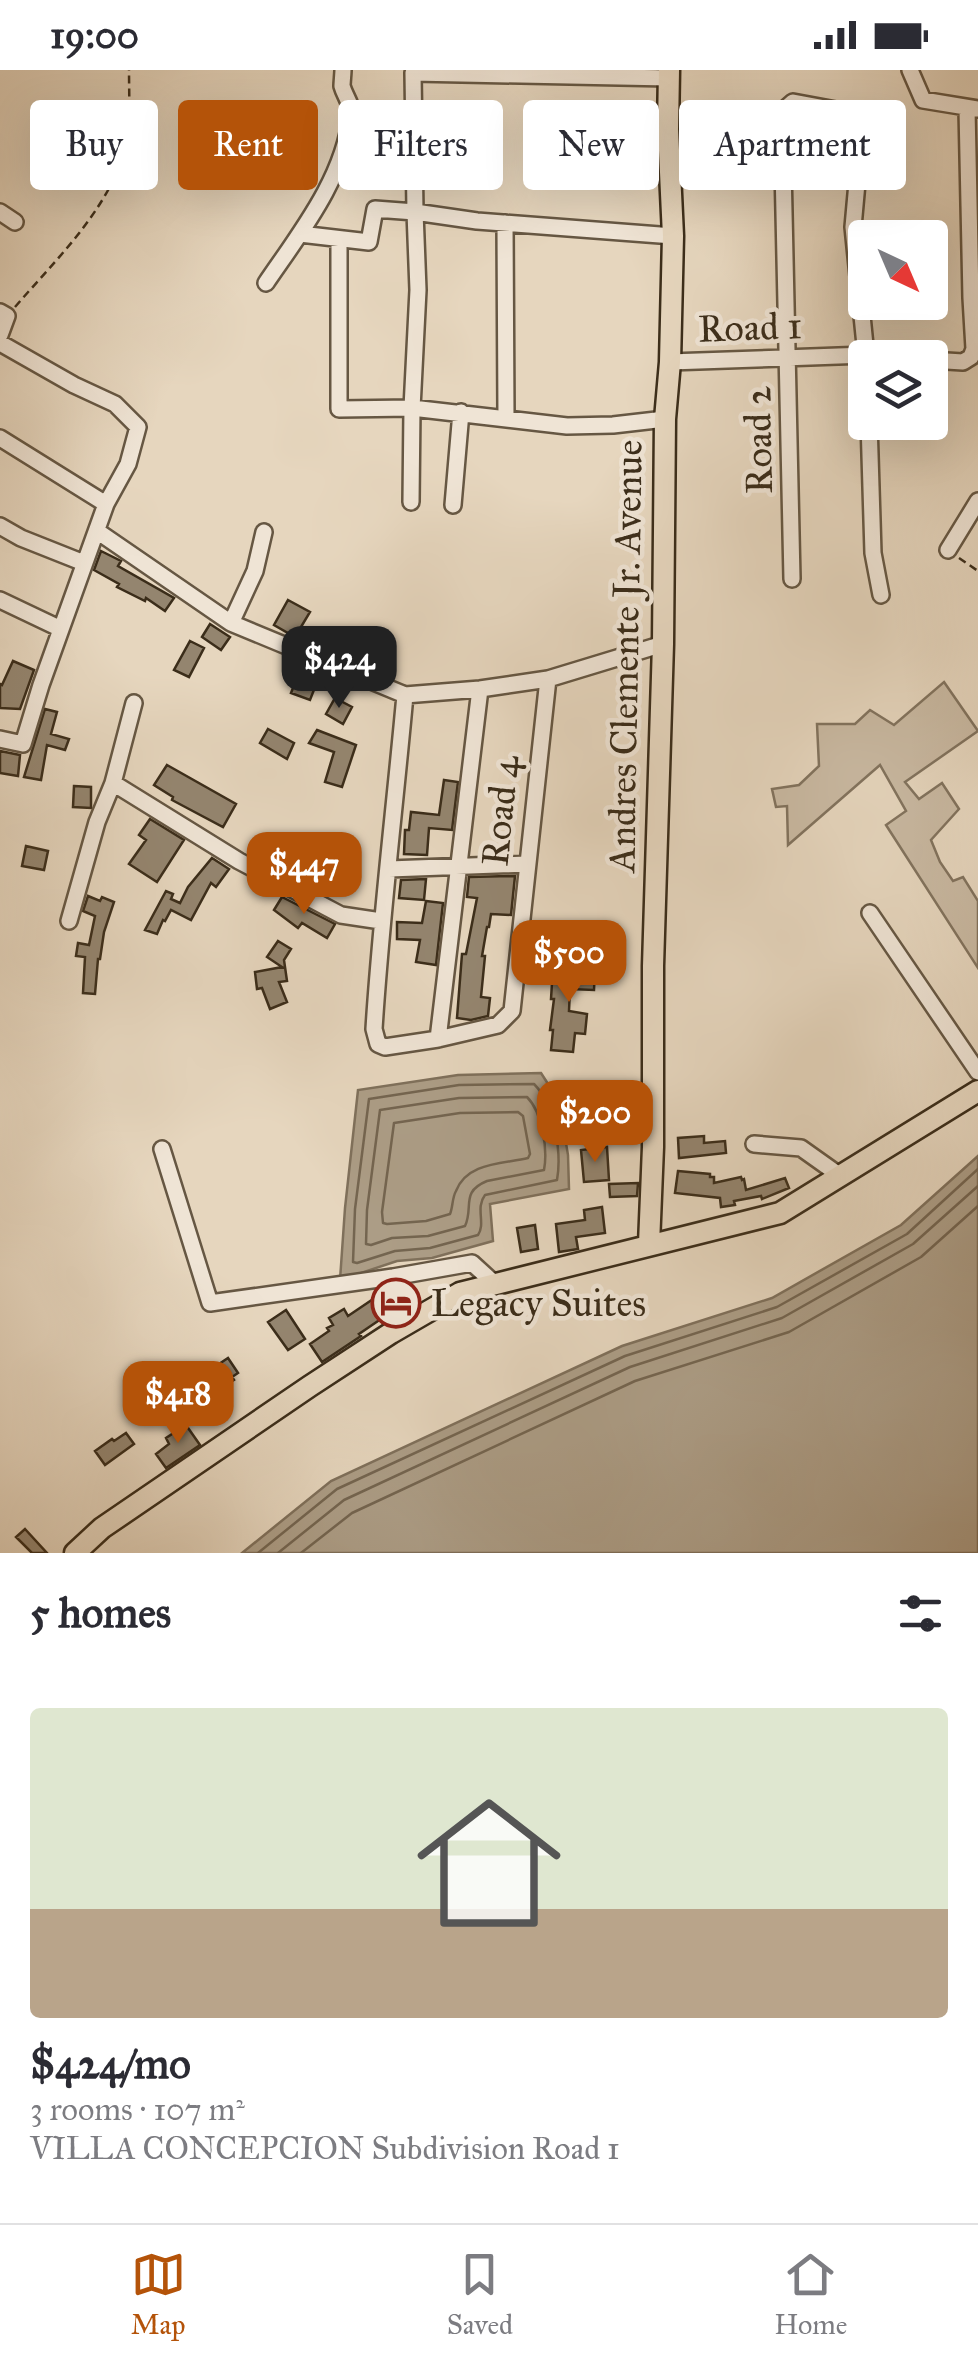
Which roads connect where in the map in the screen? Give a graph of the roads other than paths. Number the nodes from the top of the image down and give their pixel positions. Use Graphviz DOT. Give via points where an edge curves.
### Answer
graph roads {
  1 [pos="344,70"];
  2 [pos="910,70"];
  3 [pos="669,74"];
  4 [pos="973,109"];
  5 [pos="0,212"];
  6 [pos="414,212"];
  7 [pos="15,222"];
  8 [pos="505,224"];
  9 [pos="300,234"];
  10 [pos="673,236"];
  11 [pos="339,240"];
  12 [pos="266,283"];
  13 [pos="3,314"];
  14 [pos="0,335"];
  15 [pos="864,340"];
  16 [pos="0,343"];
  17 [pos="848,356"];
  18 [pos="789,358"];
  19 [pos="948,361"];
  20 [pos="670,362"];
  21 [pos="412,408"];
  22 [pos="461,412"];
  23 [pos="506,418"];
  24 [pos="664,419"];
  25 [pos="0,438"];
  26 [pos="870,440"];
  27 [pos="978,501"];
  28 [pos="411,502"];
  29 [pos="106,504"];
  30 [pos="453,505"];
  31 [pos="0,526"];
  32 [pos="97,531"];
  33 [pos="264,532"];
  34 [pos="948,550"];
  35 [pos="84,563"];
  36 [pos="792,579"];
  37 [pos="882,595"];
  38 [pos="0,600"];
  39 [pos="231,623"];
  40 [pos="61,629"];
  41 [pos="663,644"];
  42 [pos="548,679"];
  43 [pos="480,690"];
  44 [pos="405,694"];
  45 [pos="134,703"];
  46 [pos="0,739"];
  47 [pos="113,783"];
  48 [pos="527,864"];
  49 [pos="459,867"];
  50 [pos="389,869"];
  51 [pos="870,913"];
  52 [pos="69,921"];
  53 [pos="381,921"];
  54 [pos="438,1039"];
  55 [pos="978,1072"];
  56 [pos="978,1091"];
  57 [pos="754,1144"];
  58 [pos="162,1149"];
  59 [pos="839,1175"];
  60 [pos="648,1244"];
  61 [pos="495,1284"];
  62 [pos="75,1553"];
  1 -- 9 [label="street" via="352,110 347,137"];
  2 -- 4 [label="street" via="924,100"];
  3 -- 6 [label="street" via="413,73"];
  3 -- 10 [label="main road, Andres Clemente Jr. Avenue"];
  4 -- 19 [label="street" via="974,349 963,362"];
  5 -- 7 [label="street"];
  6 -- 8 [label="street"];
  6 -- 11 [label="street" via="375,210 369,242"];
  6 -- 21 [label="street"];
  8 -- 10 [label="street"];
  8 -- 23 [label="street"];
  9 -- 11 [label="street"];
  9 -- 12 [label="street"];
  10 -- 20 [label="main road, Andres Clemente Jr. Avenue"];
  11 -- 21 [label="street" via="339,409"];
  13 -- 14 [label="street"];
  15 -- 18 [label="street, Road 2" via="853,227 862,139 847,112 792,102 782,121"];
  16 -- 29 [label="street" via="115,404 138,427"];
  17 -- 18 [label="street, Road 1"];
  18 -- 20 [label="street, Road 1"];
  18 -- 36 [label="street, Road 2"];
  20 -- 24 [label="main road, Andres Clemente Jr. Avenue"];
  21 -- 22 [label="street"];
  21 -- 28 [label="street"];
  22 -- 23 [label="street"];
  22 -- 30 [label="street"];
  23 -- 24 [label="street" via="567,426"];
  24 -- 41 [label="main road, Andres Clemente Jr. Avenue"];
  25 -- 29 [label="street"];
  26 -- 37 [label="street" via="873,553"];
  27 -- 34 [label="street"];
  29 -- 32 [label="street"];
  31 -- 35 [label="street"];
  32 -- 35 [label="street"];
  32 -- 39 [label="street"];
  33 -- 39 [label="street"];
  35 -- 40 [label="street"];
  38 -- 40 [label="street"];
  39 -- 44 [label="street"];
  40 -- 46 [label="street" via="23,744"];
  41 -- 42 [label="street"];
  41 -- 60 [label="main road, Andres Clemente Jr. Avenue"];
  42 -- 43 [label="street"];
  42 -- 48 [label="street, Road 4"];
  43 -- 44 [label="street"];
  43 -- 49 [label="street"];
  44 -- 50 [label="street"];
  45 -- 47 [label="street"];
  47 -- 52 [label="street"];
  47 -- 53 [label="street" via="341,915"];
  48 -- 49 [label="street"];
  48 -- 54 [label="street, Road 4" via="512,1011 498,1025"];
  49 -- 50 [label="street"];
  49 -- 54 [label="street"];
  50 -- 53 [label="street"];
  51 -- 55 [label="street"];
  53 -- 54 [label="street" via="378,1044"];
  56 -- 59 [label="main road"];
  57 -- 59 [label="street" via="802,1148"];
  58 -- 61 [label="street" via="210,1302 472,1263"];
  59 -- 60 [label="main road" via="780,1212"];
  60 -- 61 [label="main road"];
  61 -- 62 [label="main road" via="460,1293 391,1333 102,1528"];
}
